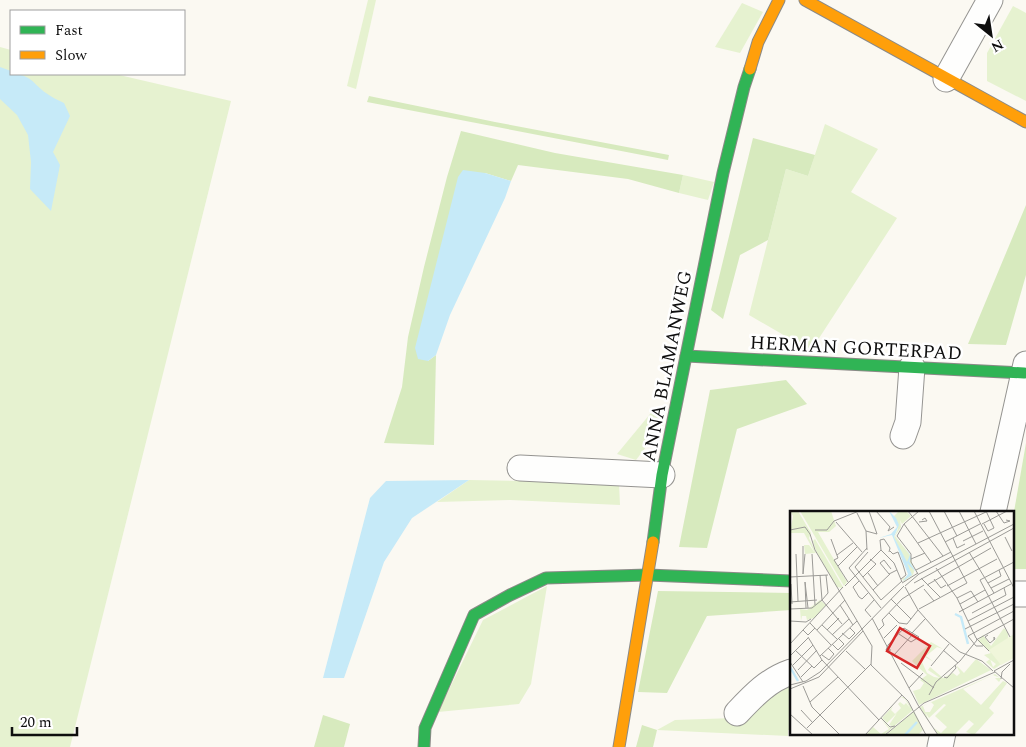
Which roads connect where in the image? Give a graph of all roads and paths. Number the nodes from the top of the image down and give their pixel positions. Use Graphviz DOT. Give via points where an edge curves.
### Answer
graph roads {
  1 [pos="779,0"];
  2 [pos="805,0"];
  3 [pos="990,0"];
  4 [pos="946,79"];
  5 [pos="1026,122"];
  6 [pos="686,356"];
  7 [pos="912,367"];
  8 [pos="1025,369"];
  9 [pos="903,436"];
  10 [pos="520,468"];
  11 [pos="662,475"];
  12 [pos="993,511"];
  13 [pos="648,575"];
  14 [pos="790,581"];
  15 [pos="790,672"];
  16 [pos="738,713"];
  17 [pos="943,734"];
  18 [pos="424,747"];
  19 [pos="619,747"];
  20 [pos="940,747"];
  1 -- 6 [label="street, ANNA BLAMANWEG" via="758,42 744,87"];
  2 -- 4 [label="street"];
  3 -- 4 [label="street"];
  4 -- 5 [label="street"];
  6 -- 7 [label="street, HERMAN GORTERPAD"];
  6 -- 11 [label="street, ANNA BLAMANWEG"];
  7 -- 8 [label="street, HERMAN GORTERPAD"];
  7 -- 9 [label="street" via="908,422"];
  8 -- 12 [label="street"];
  10 -- 11 [label="street"];
  11 -- 13 [label="street, ANNA BLAMANWEG"];
  13 -- 14 [label="street"];
  13 -- 18 [label="street" via="546,578 474,615 426,728"];
  13 -- 19 [label="street, ANNA BLAMANWEG"];
  15 -- 16 [label="street" via="758,691"];
  17 -- 20 [label="street"];
}
